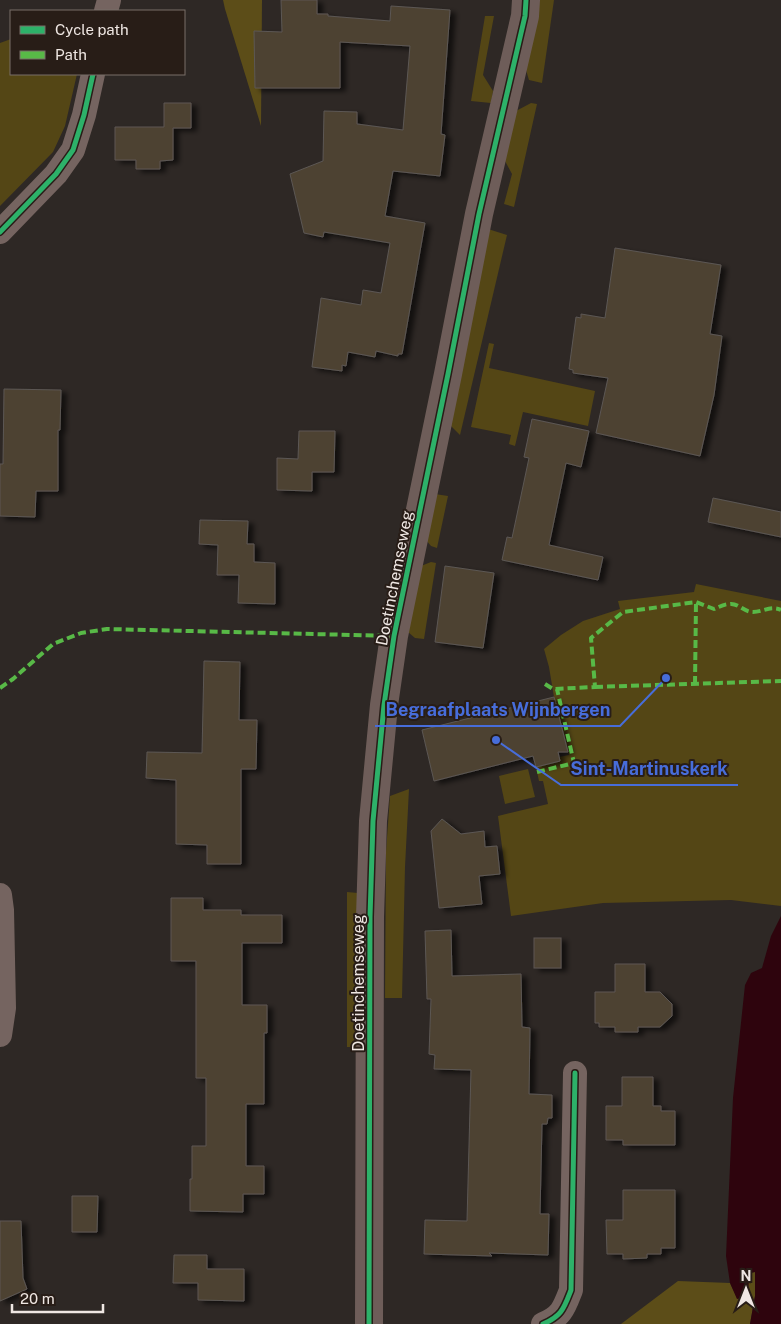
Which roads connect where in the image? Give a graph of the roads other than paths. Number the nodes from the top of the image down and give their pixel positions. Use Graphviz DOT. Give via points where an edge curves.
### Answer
graph roads {
  1 [pos="526,0"];
  2 [pos="93,75"];
  3 [pos="0,232"];
  4 [pos="0,895"];
  5 [pos="0,1035"];
  6 [pos="575,1073"];
  7 [pos="369,1324"];
  8 [pos="386,1324"];
  9 [pos="543,1324"];
  1 -- 7 [label="street, Doetinchemseweg" via="394,636 384,705 370,917"];
  2 -- 3 [label="street" via="73,150 56,174"];
  4 -- 5 [label="street" via="4,1008"];
  6 -- 9 [label="street" via="571,1290 564,1309"];
  7 -- 8 [label="street, Doetinchemseweg"];
}
